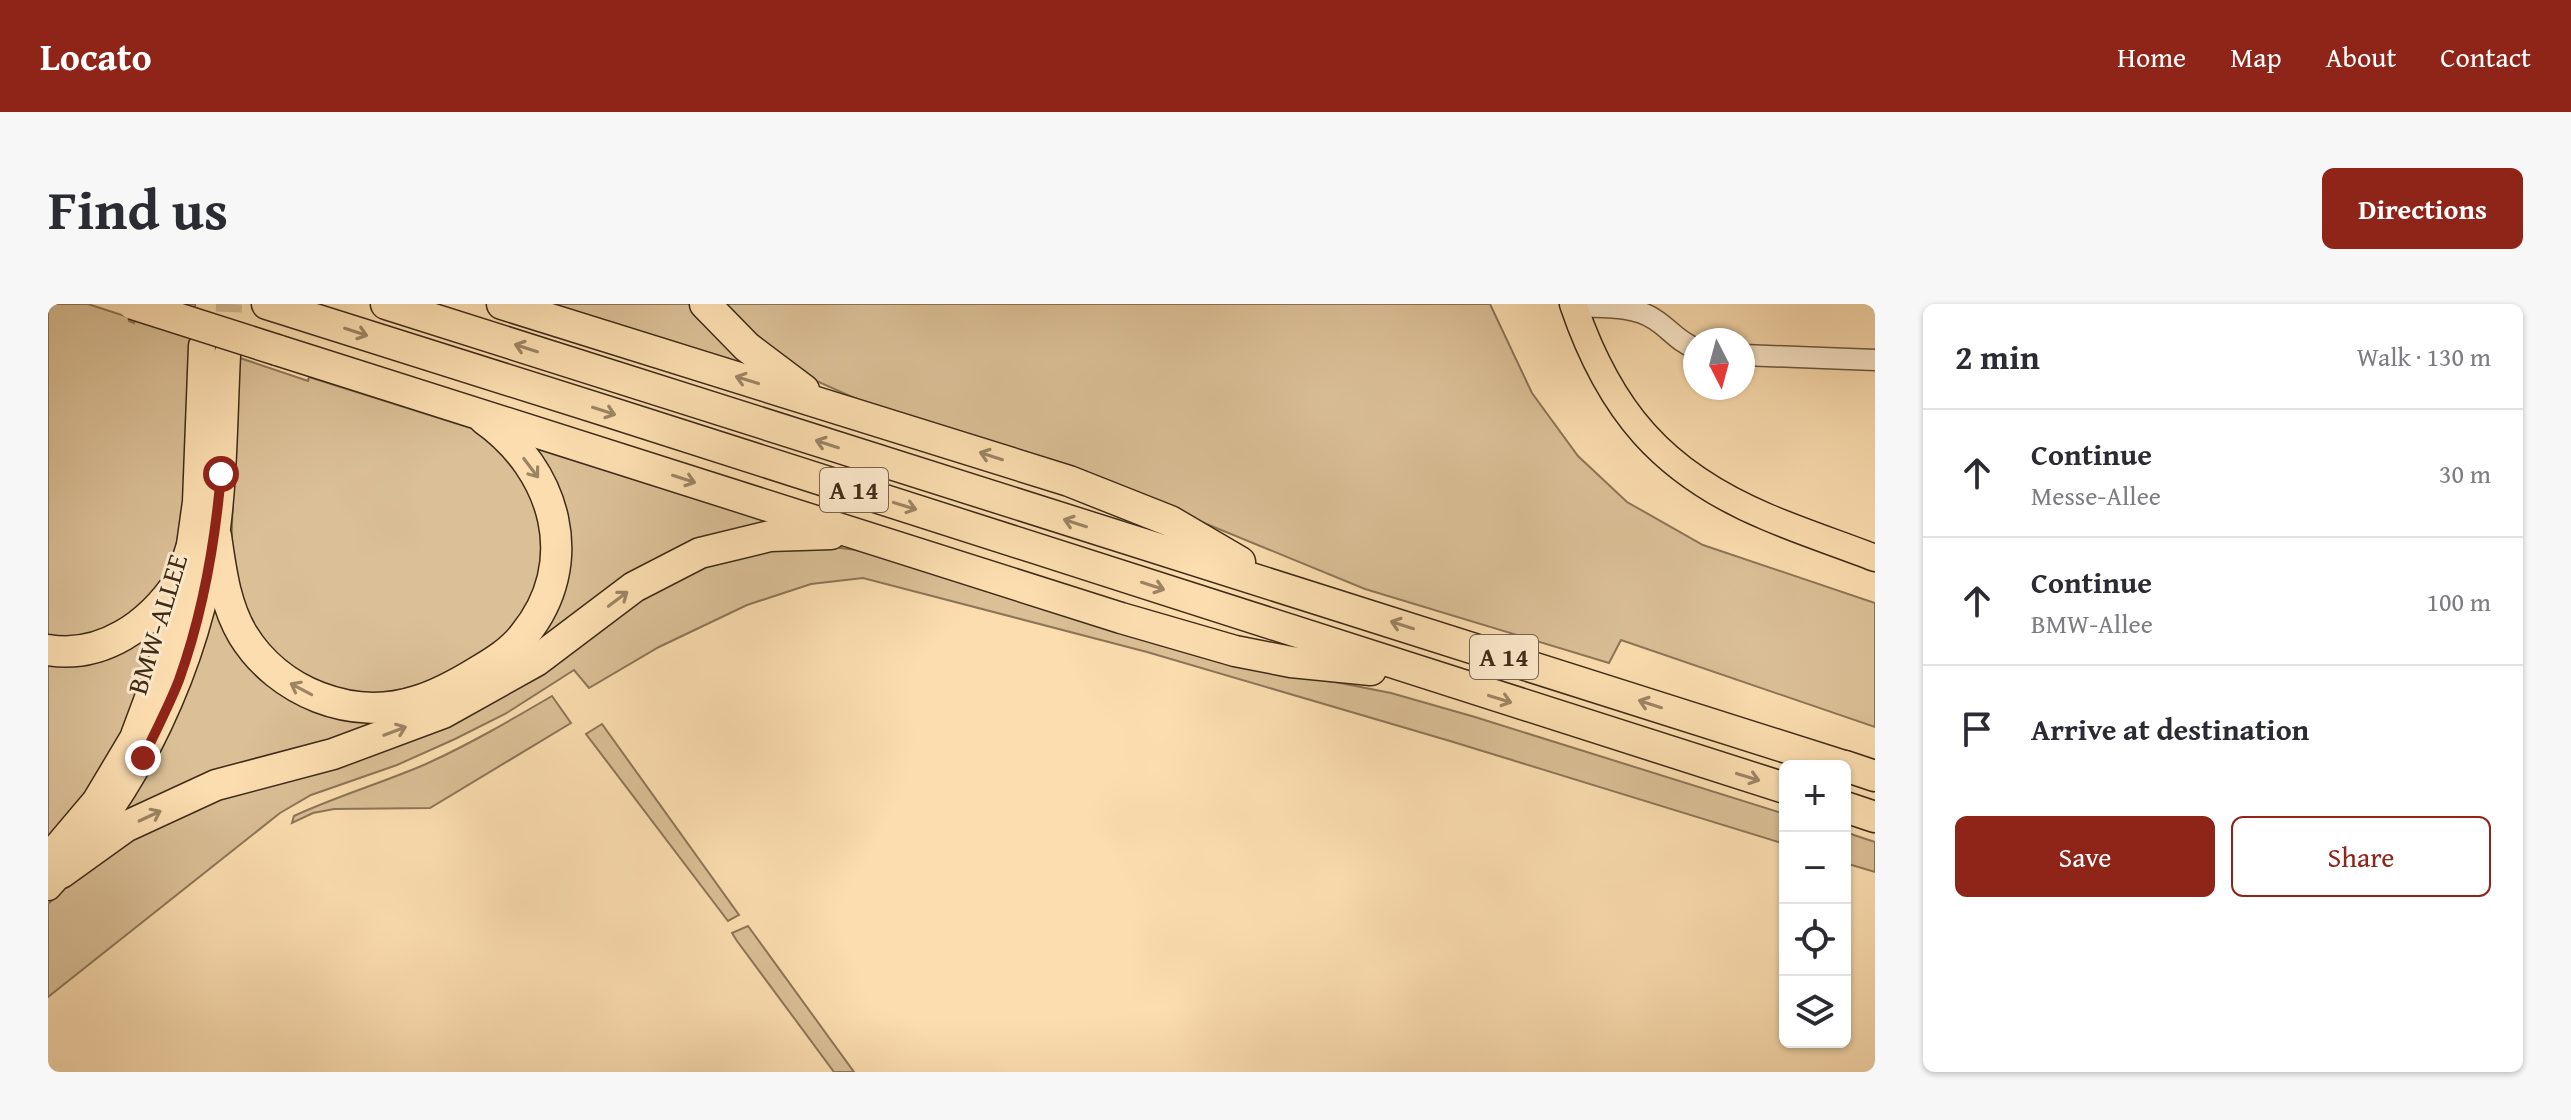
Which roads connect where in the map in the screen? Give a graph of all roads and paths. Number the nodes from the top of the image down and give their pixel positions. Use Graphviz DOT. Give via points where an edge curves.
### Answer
graph roads {
  1 [pos="133,304"];
  2 [pos="386,304"];
  3 [pos="502,304"];
  4 [pos="705,304"];
  5 [pos="1573,305"];
  6 [pos="274,306"];
  7 [pos="1683,341"];
  8 [pos="202,346"];
  9 [pos="227,355"];
  10 [pos="1755,355"];
  11 [pos="1875,360"];
  12 [pos="822,403"];
  13 [pos="476,413"];
  14 [pos="856,534"];
  15 [pos="204,541"];
  16 [pos="1875,558"];
  17 [pos="1283,587"];
  18 [pos="48,650"];
  19 [pos="1426,675"];
  20 [pos="1826,760"];
  21 [pos="1851,768"];
  22 [pos="1875,776"];
  23 [pos="1779,786"];
  24 [pos="1851,809"];
  25 [pos="1875,817"];
  26 [pos="52,872"];
  1 -- 13 [label="highway, bridge"];
  17 -- 2 [label="highway, A 14, one-way"];
  12 -- 3 [label="highway, one-way"];
  4 -- 12 [label="highway" via="747,347"];
  5 -- 7 [label="street" via="1636,311"];
  5 -- 16 [label="main road" via="1615,398 1668,459 1765,517"];
  6 -- 19 [label="highway, A 14, one-way"];
  8 -- 15 [label="main road" via="196,502"];
  9 -- 15 [label="main road"];
  10 -- 11 [label="street"];
  17 -- 12 [label="highway, one-way" via="1170,521 1069,481"];
  13 -- 14 [label="highway, one-way"];
  13 -- 15 [label="highway, one-way" via="494,426 541,482 551,505 556,549 547,598 523,638 463,681 416,702 386,707 356,707 304,692 261,659 243,635"];
  14 -- 19 [label="highway" via="1235,651"];
  26 -- 14 [label="highway, one-way" via="125,827 216,785 333,754 443,713 536,661 634,587 700,553 770,536"];
  15 -- 18 [label="highway" via="148,620 100,648"];
  15 -- 26 [label="main road, BMW-ALLEE" via="206,584 179,680 143,758 102,820"];
  20 -- 17 [label="highway, A 14, one-way"];
  19 -- 23 [label="highway, A 14, one-way"];
  21 -- 22 [label="highway, A 14"];
  24 -- 25 [label="highway"];
}
